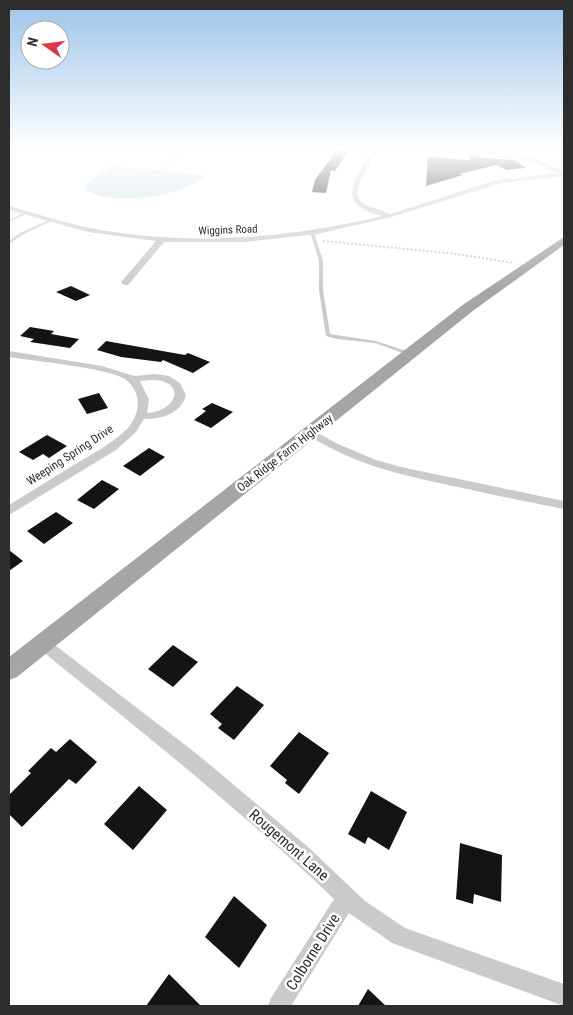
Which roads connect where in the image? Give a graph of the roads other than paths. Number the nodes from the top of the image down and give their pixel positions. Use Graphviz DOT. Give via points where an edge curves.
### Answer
graph roads {
  1 [pos="354,197"];
  2 [pos="448,197"];
  3 [pos="9,208"];
  4 [pos="26,213"];
  5 [pos="390,216"];
  6 [pos="52,220"];
  7 [pos="9,221"];
  8 [pos="312,232"];
  9 [pos="21,234"];
  10 [pos="9,237"];
  11 [pos="162,239"];
  12 [pos="564,240"];
  13 [pos="9,243"];
  14 [pos="125,283"];
  15 [pos="9,354"];
  16 [pos="411,355"];
  17 [pos="131,380"];
  18 [pos="142,416"];
  19 [pos="312,433"];
  20 [pos="564,505"];
  21 [pos="9,511"];
  22 [pos="42,643"];
  23 [pos="9,670"];
  24 [pos="347,897"];
  25 [pos="564,995"];
  26 [pos="279,1006"];
  1 -- 5 [label="street" via="362,206"];
  2 -- 5 [label="street, Wiggins Road"];
  3 -- 4 [label="street, Wiggins Road"];
  4 -- 6 [label="street, Wiggins Road"];
  4 -- 7 [label="lane"];
  5 -- 8 [label="street, Wiggins Road"];
  6 -- 9 [label="lane"];
  6 -- 11 [label="street, Wiggins Road" via="102,232"];
  8 -- 11 [label="street, Wiggins Road" via="246,240"];
  8 -- 16 [label="lane" via="321,261 321,290 328,335 387,345"];
  9 -- 10 [label="lane"];
  9 -- 13 [label="lane"];
  11 -- 14 [label="street"];
  12 -- 16 [label="main road, Oak Ridge Farm Highway" via="469,307"];
  15 -- 17 [label="street" via="102,369"];
  16 -- 19 [label="main road, Oak Ridge Farm Highway"];
  17 -- 18 [label="street" via="136,383 144,400"];
  17 -- 18 [label="street" via="160,377 179,386 182,394 178,403 166,412"];
  18 -- 21 [label="street, Weeping Spring Drive" via="132,430 112,447"];
  19 -- 20 [label="street" via="356,457 381,466"];
  19 -- 22 [label="main road, Oak Ridge Farm Highway"];
  22 -- 23 [label="main road, Oak Ridge Farm Highway"];
  22 -- 24 [label="street, Rougemont Lane" via="191,760"];
  24 -- 25 [label="street, Rougemont Lane" via="398,936"];
  24 -- 26 [label="street, Colborne Drive"];
}
